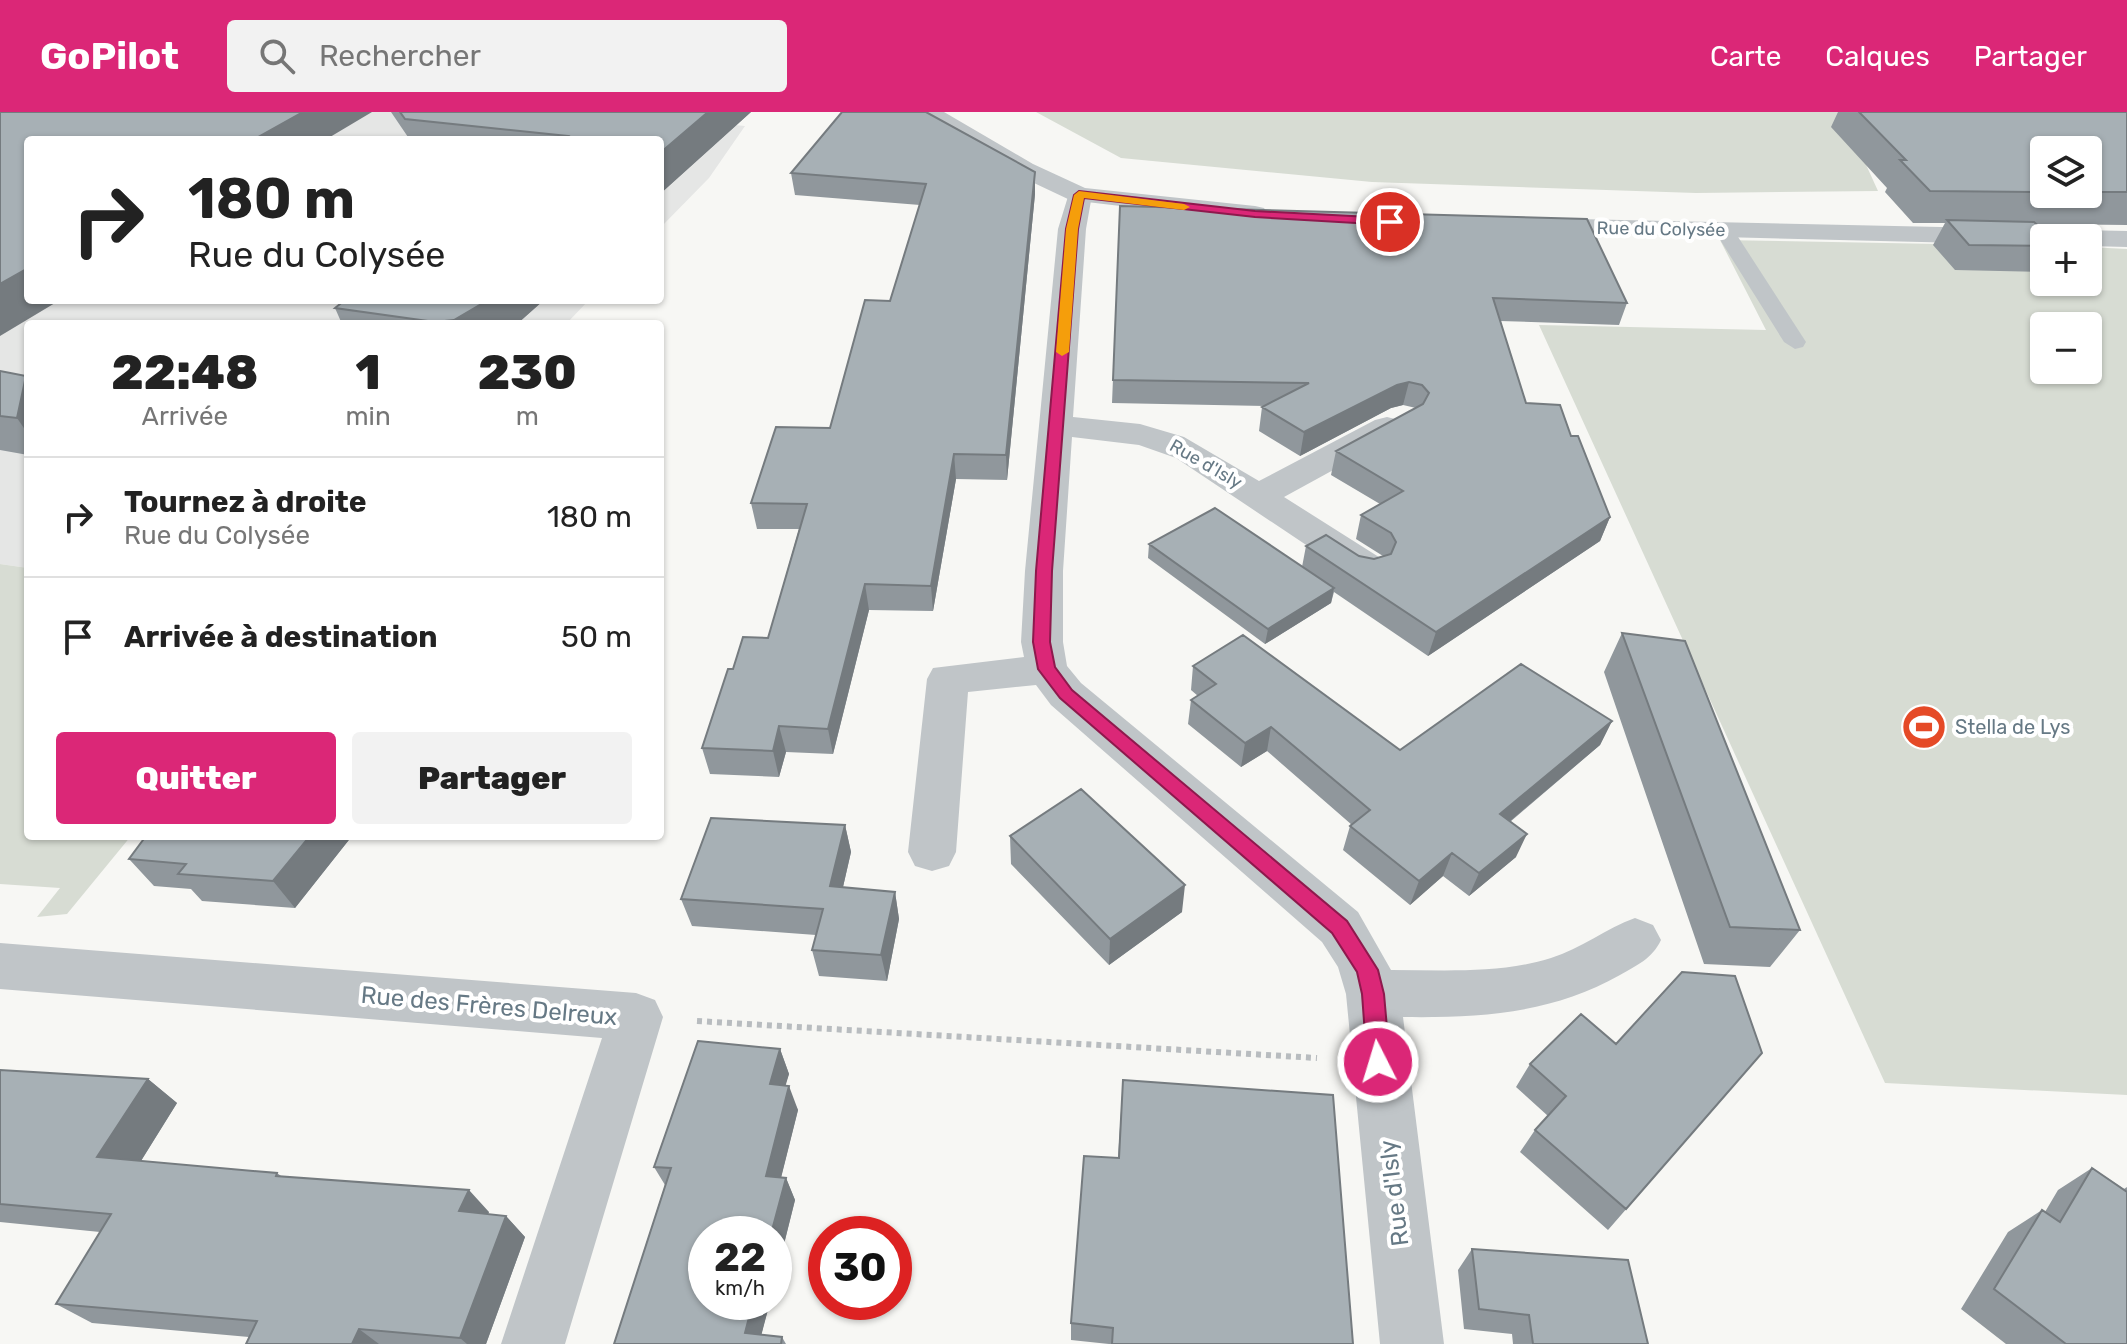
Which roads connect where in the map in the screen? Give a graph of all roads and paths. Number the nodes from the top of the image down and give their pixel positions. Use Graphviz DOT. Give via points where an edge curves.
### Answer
graph roads {
  1 [pos="927,112"];
  2 [pos="1079,195"];
  3 [pos="1286,216"];
  4 [pos="1503,225"];
  5 [pos="1724,230"];
  6 [pos="2030,237"];
  7 [pos="2102,238"];
  8 [pos="2127,239"];
  9 [pos="1795,342"];
  10 [pos="1404,418"];
  11 [pos="1056,426"];
  12 [pos="1259,496"];
  13 [pos="1368,568"];
  14 [pos="1047,669"];
  15 [pos="932,852"];
  16 [pos="1635,940"];
  17 [pos="0,966"];
  18 [pos="1373,994"];
  19 [pos="636,1017"];
  20 [pos="1378,1062"];
  21 [pos="533,1344"];
  22 [pos="1412,1344"];
  1 -- 2 [label="street"];
  2 -- 3 [label="street"];
  2 -- 11 [label="street"];
  4 -- 5 [label="street, Rue du Colysée"];
  5 -- 6 [label="street, Rue du Colysée"];
  5 -- 9 [label="lane"];
  7 -- 8 [label="street"];
  10 -- 12 [label="street, Rue d'Isly"];
  11 -- 12 [label="street, Rue d'Isly" via="1149,434 1188,451"];
  11 -- 14 [label="street" via="1044,585 1042,656"];
  12 -- 13 [label="street, Rue d'Isly"];
  14 -- 15 [label="street" via="948,679"];
  14 -- 18 [label="street, Rue d'Isly" via="1066,694 1340,927 1367,970"];
  16 -- 18 [label="street" via="1552,981 1491,992"];
  17 -- 19 [label="street, Rue des Frères Delreux"];
  18 -- 20 [label="street, Rue d'Isly"];
  19 -- 20 [label="path"];
  19 -- 21 [label="street, Rue des Frères Delreux"];
  20 -- 22 [label="street, Rue d'Isly"];
}
